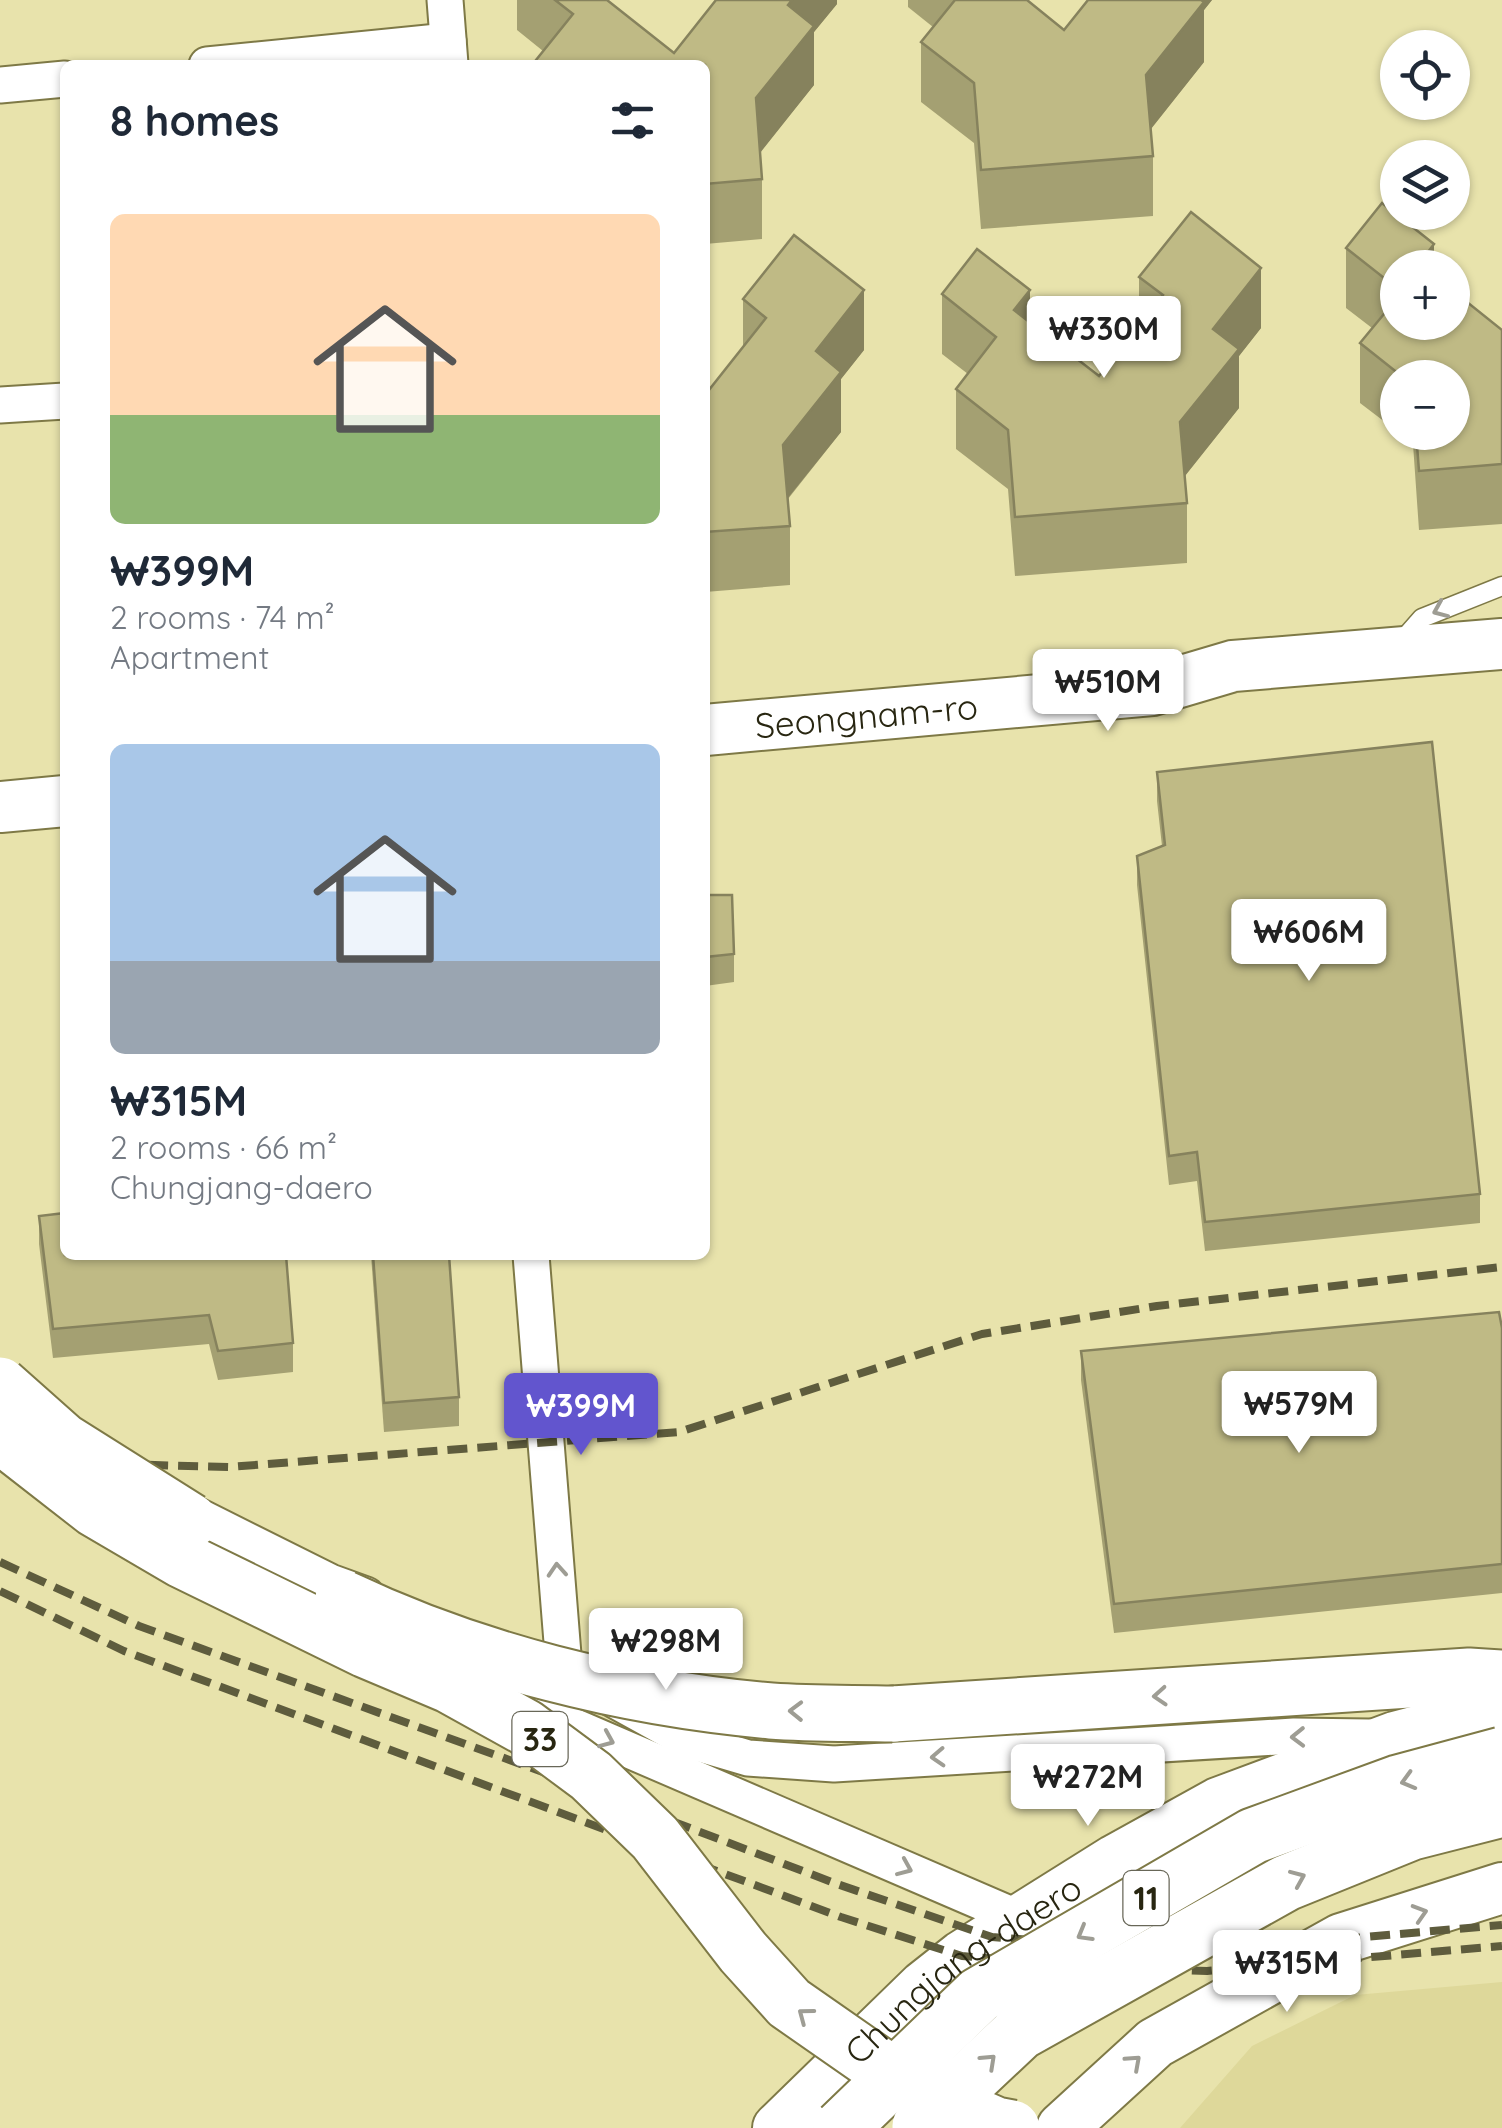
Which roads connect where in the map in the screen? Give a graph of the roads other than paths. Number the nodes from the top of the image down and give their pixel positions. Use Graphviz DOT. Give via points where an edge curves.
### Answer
graph roads {
  1 [pos="444,0"];
  2 [pos="449,53"];
  3 [pos="308,60"];
  4 [pos="60,79"];
  5 [pos="0,85"];
  6 [pos="60,401"];
  7 [pos="0,406"];
  8 [pos="1502,586"];
  9 [pos="1502,644"];
  10 [pos="1391,652"];
  11 [pos="710,730"];
  12 [pos="60,801"];
  13 [pos="0,807"];
  14 [pos="532,1260"];
  15 [pos="0,1370"];
  16 [pos="0,1385"];
  17 [pos="0,1414"];
  18 [pos="0,1435"];
  19 [pos="564,1667"];
  20 [pos="1502,1678"];
  21 [pos="1502,1709"];
  22 [pos="1395,1737"];
  23 [pos="1502,1755"];
  24 [pos="1502,1809"];
  25 [pos="1502,1888"];
  26 [pos="1021,1919"];
  27 [pos="778,2128"];
  28 [pos="841,2128"];
  29 [pos="918,2128"];
  30 [pos="1012,2128"];
  31 [pos="1062,2128"];
  1 -- 2 [label="street"];
  2 -- 3 [label="street"];
  4 -- 5 [label="street"];
  6 -- 7 [label="street"];
  8 -- 10 [label="lane, one-way" via="1422,618"];
  9 -- 10 [label="main road, Seongnam-ro"];
  10 -- 11 [label="main road, Seongnam-ro" via="1233,666 1152,690"];
  12 -- 13 [label="main road"];
  19 -- 14 [label="street, one-way"];
  15 -- 19 [label="street" via="176,1505 330,1582"];
  20 -- 16 [label="highway, one-way, bridge" via="893,1714 772,1711 641,1694 514,1664 386,1618 224,1541 63,1441"];
  17 -- 26 [label="street, one-way" via="42,1452 314,1618"];
  30 -- 18 [label="highway, 33, one-way, bridge" via="911,2088 789,2003 655,1838 525,1727 182,1560 95,1509"];
  22 -- 19 [label="street, one-way" via="1294,1736 834,1764 748,1758 687,1740"];
  21 -- 22 [label="main road, Chungjang-daero"];
  22 -- 26 [label="main road, Chungjang-daero" via="1218,1803"];
  23 -- 28 [label="highway, 11, one-way, bridge" via="1398,1783 1253,1836 979,1995"];
  29 -- 24 [label="highway, 11, one-way, bridge" via="1020,2032 1286,1883 1412,1832"];
  31 -- 25 [label="main road, one-way" via="1155,2043 1340,1939"];
  26 -- 27 [label="main road, Chungjang-daero" via="924,1986"];
}
